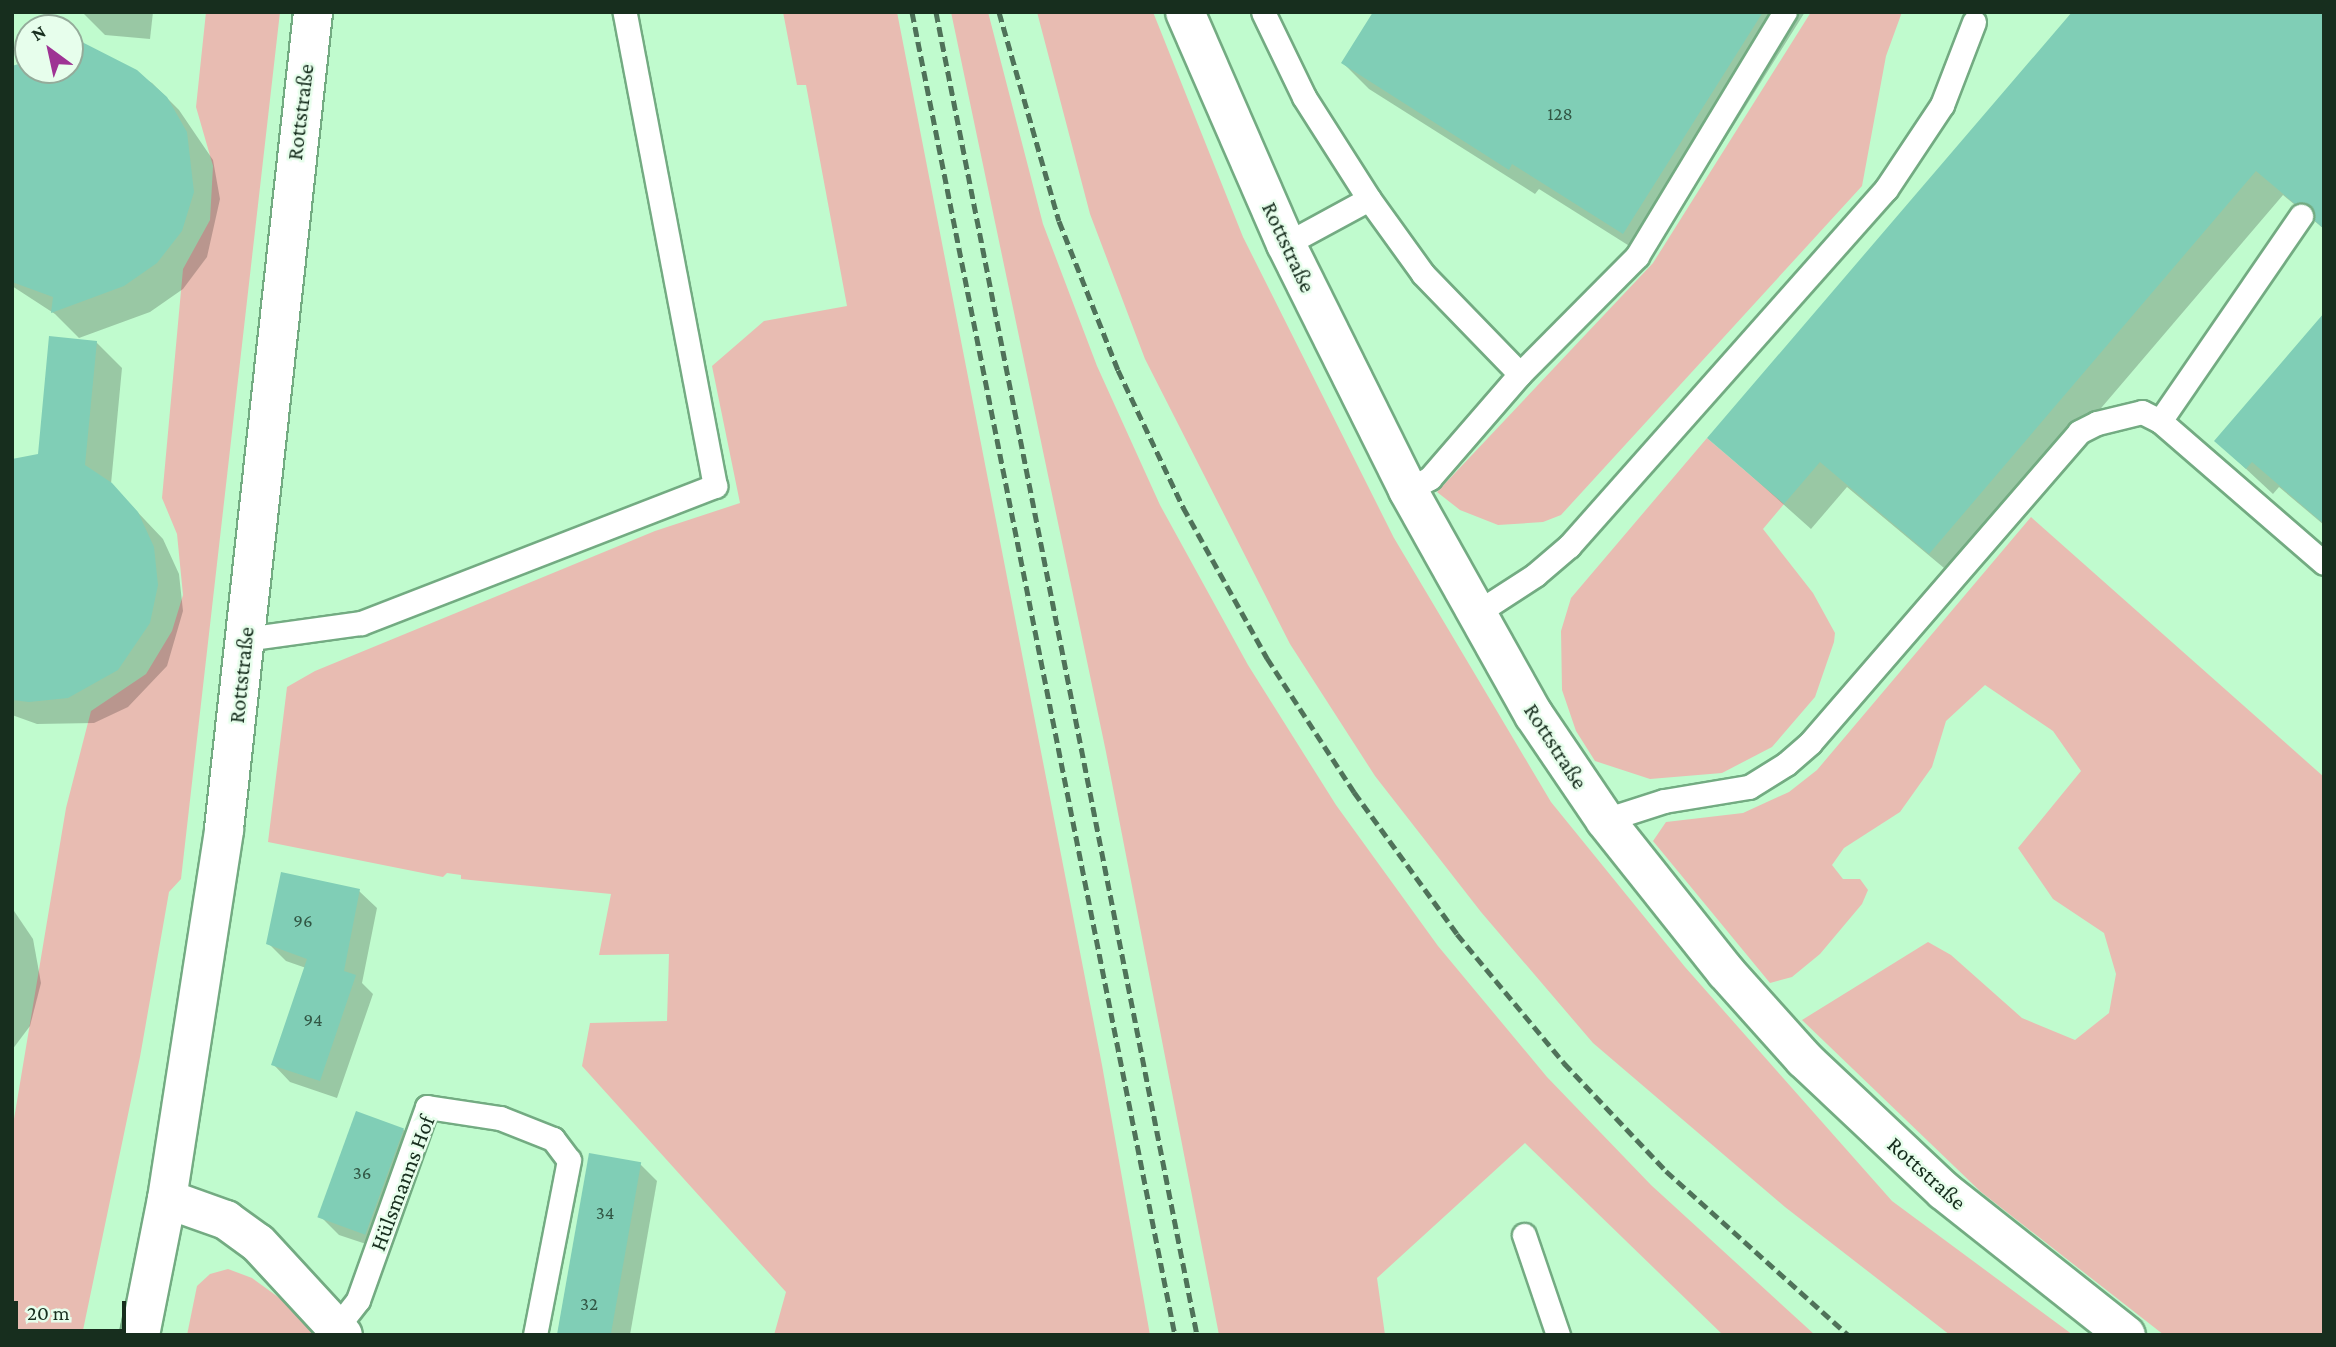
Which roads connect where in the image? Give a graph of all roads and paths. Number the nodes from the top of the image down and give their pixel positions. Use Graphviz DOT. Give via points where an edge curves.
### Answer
graph roads {
  1 [pos="313,12"];
  2 [pos="625,12"];
  3 [pos="1185,12"];
  4 [pos="1263,12"];
  5 [pos="1785,12"];
  6 [pos="1974,22"];
  7 [pos="1369,199"];
  8 [pos="2301,216"];
  9 [pos="1286,244"];
  10 [pos="1520,374"];
  11 [pos="2160,421"];
  12 [pos="1408,490"];
  13 [pos="2324,563"];
  14 [pos="1475,614"];
  15 [pos="245,639"];
  16 [pos="1605,820"];
  17 [pos="167,1199"];
  18 [pos="1524,1235"];
  19 [pos="340,1331"];
  20 [pos="140,1335"];
  21 [pos="535,1335"];
  22 [pos="1558,1335"];
  23 [pos="2126,1335"];
  1 -- 15 [label="street, Rottstraße"];
  2 -- 15 [label="lane" via="715,486 361,623"];
  3 -- 9 [label="street, Rottstraße"];
  4 -- 7 [label="lane" via="1304,97"];
  5 -- 10 [label="lane" via="1637,256"];
  6 -- 14 [label="lane" via="1941,105 1886,189 1569,546 1535,575"];
  7 -- 9 [label="lane"];
  7 -- 10 [label="lane" via="1423,274"];
  8 -- 11 [label="lane"];
  9 -- 12 [label="street, Rottstraße"];
  10 -- 12 [label="lane" via="1430,478"];
  11 -- 13 [label="lane"];
  11 -- 16 [label="lane" via="2142,412 2123,414 2079,432 1810,743 1786,764 1749,787 1664,801"];
  12 -- 14 [label="street, Rottstraße"];
  14 -- 16 [label="street, Rottstraße"];
  15 -- 17 [label="street, Rottstraße" via="224,829"];
  16 -- 23 [label="street, Rottstraße" via="1726,972 1804,1059 1944,1191"];
  17 -- 19 [label="street, Hülsmanns Hof" via="226,1220 258,1243"];
  17 -- 20 [label="street, Rottstraße"];
  18 -- 22 [label="lane"];
  19 -- 21 [label="lane, Hülsmanns Hof" via="358,1300 427,1107 500,1118 553,1139 569,1160"];
}
